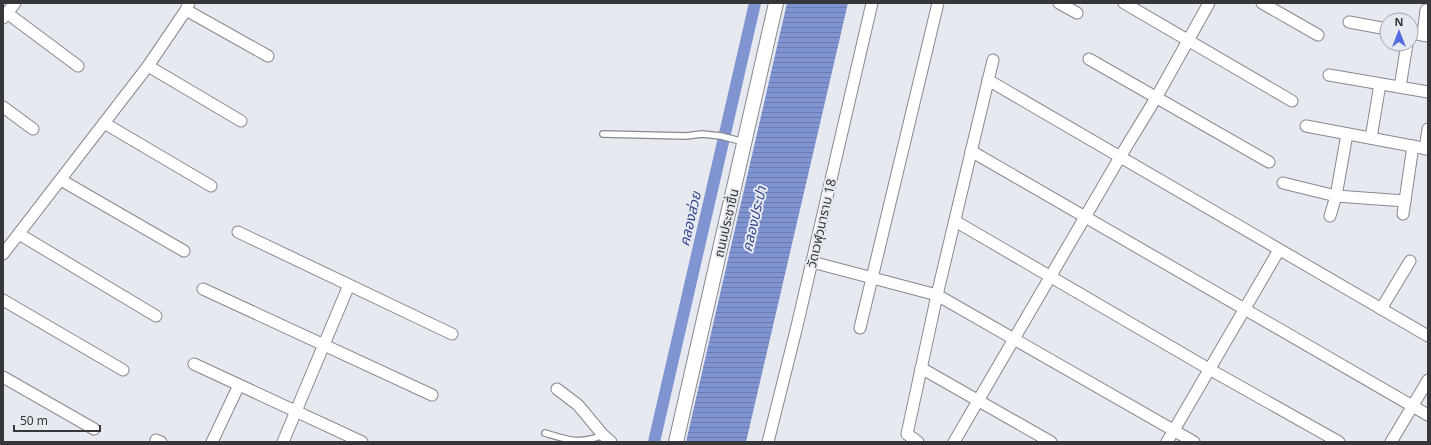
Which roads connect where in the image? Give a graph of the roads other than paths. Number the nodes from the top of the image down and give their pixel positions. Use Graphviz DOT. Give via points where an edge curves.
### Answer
graph roads {
  1 [pos="15,3"];
  2 [pos="776,3"];
  3 [pos="872,3"];
  4 [pos="938,3"];
  5 [pos="1059,3"];
  6 [pos="1124,3"];
  7 [pos="1210,3"];
  8 [pos="1262,3"];
  9 [pos="187,7"];
  10 [pos="1426,10"];
  11 [pos="1077,13"];
  12 [pos="5,16"];
  13 [pos="1349,22"];
  14 [pos="1379,28"];
  15 [pos="1318,35"];
  16 [pos="1426,36"];
  17 [pos="1188,40"];
  18 [pos="1406,52"];
  19 [pos="268,56"];
  20 [pos="1089,59"];
  21 [pos="993,60"];
  22 [pos="78,66"];
  23 [pos="148,66"];
  24 [pos="1329,75"];
  25 [pos="988,80"];
  26 [pos="1380,84"];
  27 [pos="1400,87"];
  28 [pos="1428,92"];
  29 [pos="1156,98"];
  30 [pos="1292,101"];
  31 [pos="3,107"];
  32 [pos="241,121"];
  33 [pos="104,123"];
  34 [pos="1306,126"];
  35 [pos="1428,128"];
  36 [pos="33,129"];
  37 [pos="602,134"];
  38 [pos="1347,134"];
  39 [pos="1371,138"];
  40 [pos="745,142"];
  41 [pos="1413,146"];
  42 [pos="1426,149"];
  43 [pos="971,151"];
  44 [pos="1120,157"];
  45 [pos="1269,162"];
  46 [pos="61,180"];
  47 [pos="1283,183"];
  48 [pos="212,186"];
  49 [pos="1336,196"];
  50 [pos="1405,201"];
  51 [pos="1403,214"];
  52 [pos="1086,216"];
  53 [pos="1330,216"];
  54 [pos="955,221"];
  55 [pos="238,232"];
  56 [pos="19,234"];
  57 [pos="1279,250"];
  58 [pos="184,252"];
  59 [pos="3,254"];
  60 [pos="1410,261"];
  61 [pos="812,262"];
  62 [pos="872,277"];
  63 [pos="1050,277"];
  64 [pos="349,285"];
  65 [pos="203,289"];
  66 [pos="937,294"];
  67 [pos="3,300"];
  68 [pos="1245,309"];
  69 [pos="1381,309"];
  70 [pos="156,316"];
  71 [pos="860,328"];
  72 [pos="452,334"];
  73 [pos="1428,336"];
  74 [pos="1015,338"];
  75 [pos="324,346"];
  76 [pos="194,364"];
  77 [pos="921,368"];
  78 [pos="1210,369"];
  79 [pos="123,370"];
  80 [pos="3,377"];
  81 [pos="1428,380"];
  82 [pos="239,385"];
  83 [pos="557,389"];
  84 [pos="432,395"];
  85 [pos="979,400"];
  86 [pos="1413,407"];
  87 [pos="296,412"];
  88 [pos="1428,415"];
  89 [pos="94,429"];
  90 [pos="1174,430"];
  91 [pos="544,433"];
  92 [pos="607,439"];
  93 [pos="212,442"];
  94 [pos="284,442"];
  95 [pos="362,442"];
  96 [pos="676,442"];
  97 [pos="768,442"];
  98 [pos="918,442"];
  99 [pos="954,442"];
  100 [pos="1051,442"];
  101 [pos="1167,442"];
  102 [pos="1194,442"];
  103 [pos="1339,442"];
  104 [pos="1391,442"];
  1 -- 12 [label="street"];
  2 -- 40 [label="street, ถนนประชาชื่น"];
  3 -- 61 [label="street, วัดเวฬุวนาราม 18"];
  4 -- 62 [label="street"];
  5 -- 11 [label="street"];
  6 -- 17 [label="street"];
  7 -- 17 [label="street"];
  8 -- 15 [label="street"];
  9 -- 19 [label="street"];
  9 -- 23 [label="street"];
  10 -- 16 [label="street"];
  12 -- 22 [label="street"];
  13 -- 14 [label="street"];
  17 -- 29 [label="street"];
  17 -- 30 [label="street"];
  18 -- 27 [label="street"];
  20 -- 29 [label="street"];
  21 -- 25 [label="street"];
  23 -- 32 [label="street"];
  23 -- 33 [label="street"];
  24 -- 26 [label="street"];
  25 -- 43 [label="street"];
  25 -- 44 [label="street"];
  26 -- 27 [label="street"];
  26 -- 39 [label="street"];
  27 -- 28 [label="street"];
  29 -- 44 [label="street"];
  29 -- 45 [label="street"];
  31 -- 36 [label="street"];
  33 -- 46 [label="street"];
  33 -- 48 [label="street"];
  34 -- 38 [label="street"];
  35 -- 42 [label="street"];
  37 -- 40 [label="lane" via="702,134"];
  38 -- 39 [label="street"];
  38 -- 49 [label="street"];
  39 -- 41 [label="street"];
  40 -- 96 [label="street, ถนนประชาชื่น"];
  41 -- 42 [label="street"];
  41 -- 50 [label="street"];
  43 -- 52 [label="street"];
  43 -- 54 [label="street"];
  44 -- 52 [label="street"];
  44 -- 57 [label="street"];
  46 -- 56 [label="street"];
  46 -- 58 [label="street"];
  47 -- 49 [label="street"];
  49 -- 50 [label="street"];
  49 -- 53 [label="street"];
  50 -- 51 [label="street"];
  52 -- 63 [label="street"];
  52 -- 68 [label="street"];
  54 -- 63 [label="street"];
  54 -- 66 [label="street"];
  55 -- 64 [label="street"];
  56 -- 59 [label="street"];
  56 -- 70 [label="street"];
  57 -- 68 [label="street"];
  57 -- 69 [label="street"];
  60 -- 69 [label="street"];
  61 -- 62 [label="street"];
  61 -- 97 [label="street, วัดเวฬุวนาราม 18"];
  62 -- 66 [label="street"];
  62 -- 71 [label="street"];
  63 -- 74 [label="street"];
  63 -- 78 [label="street"];
  64 -- 72 [label="street"];
  64 -- 75 [label="street"];
  65 -- 75 [label="street"];
  66 -- 74 [label="street"];
  66 -- 77 [label="street"];
  67 -- 79 [label="street"];
  68 -- 78 [label="street"];
  68 -- 86 [label="street"];
  69 -- 73 [label="street"];
  74 -- 85 [label="street"];
  74 -- 90 [label="street"];
  75 -- 84 [label="street"];
  75 -- 87 [label="street"];
  76 -- 82 [label="street"];
  77 -- 85 [label="street"];
  77 -- 98 [label="street" via="907,434"];
  78 -- 90 [label="street"];
  78 -- 103 [label="street"];
  80 -- 89 [label="street"];
  81 -- 86 [label="street"];
  82 -- 87 [label="street"];
  82 -- 93 [label="street"];
  83 -- 92 [label="street" via="578,405"];
  85 -- 99 [label="street"];
  85 -- 100 [label="street"];
  86 -- 88 [label="street"];
  86 -- 104 [label="street"];
  87 -- 94 [label="street"];
  87 -- 95 [label="street"];
  90 -- 101 [label="street"];
  90 -- 102 [label="street"];
  91 -- 92 [label="lane" via="581,442"];
}
